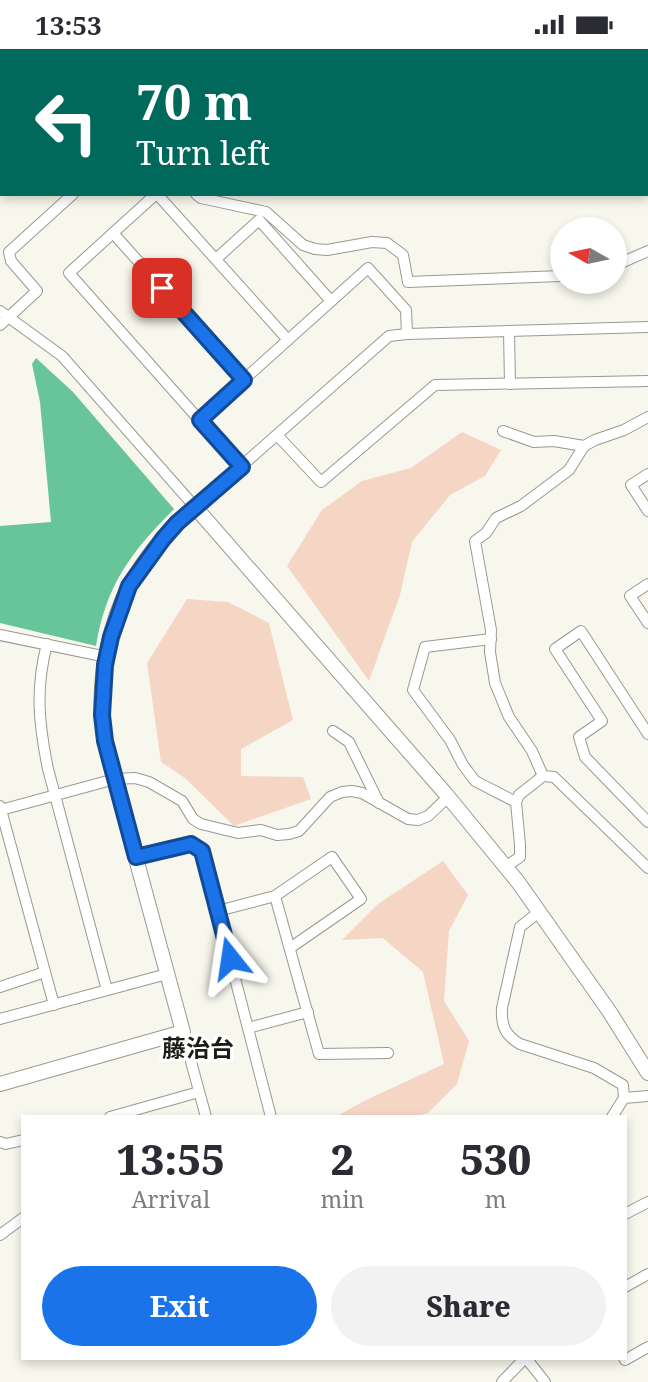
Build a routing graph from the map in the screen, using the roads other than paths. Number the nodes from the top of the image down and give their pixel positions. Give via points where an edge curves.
1 (71, 196) edge
2 (155, 196) edge
3 (159, 196) edge
4 (198, 196) edge
5 (113, 233) junction
6 (648, 251) edge
7 (216, 259) junction
8 (627, 260) edge
9 (550, 276) edge
10 (331, 301) junction
11 (3, 318) edge
12 (648, 327) edge
13 (509, 331) junction
14 (407, 334) junction
15 (288, 340) junction
16 (244, 380) junction
17 (648, 381) edge
18 (510, 384) junction
19 (648, 417) edge
20 (200, 420) junction
21 (503, 431) dead end
22 (277, 435) junction
23 (584, 446) junction
24 (242, 467) junction
25 (648, 474) edge
26 (195, 507) junction
27 (648, 511) edge
28 (648, 584) edge
29 (648, 623) edge
30 (0, 635) edge
31 (491, 639) junction
32 (47, 644) junction
33 (107, 657) junction
34 (333, 731) dead end
35 (648, 734) edge
36 (543, 776) junction
37 (115, 779) junction
38 (55, 796) junction
39 (449, 797) junction
40 (516, 802) junction
41 (379, 803) junction
42 (1, 808) edge
43 (648, 822) edge
44 (3, 827) edge
45 (13, 854) junction
46 (136, 857) junction
47 (0, 858) edge
48 (505, 867) junction
49 (648, 868) edge
50 (275, 896) junction
51 (218, 911) junction
52 (539, 912) junction
53 (290, 948) junction
54 (45, 972) junction
55 (167, 974) junction
56 (0, 987) edge
57 (107, 990) junction
58 (54, 1005) junction
59 (308, 1012) junction
60 (0, 1020) edge
61 (248, 1028) junction
62 (183, 1033) junction
63 (388, 1053) dead end
64 (648, 1073) edge
65 (0, 1084) edge
66 (199, 1093) junction
67 (648, 1095) edge
68 (624, 1098) junction
69 (147, 1112) edge
70 (125, 1115) edge
71 (205, 1115) edge
72 (270, 1115) edge
73 (613, 1115) edge
74 (21, 1140) edge
75 (0, 1142) edge
76 (647, 1205) edge
77 (627, 1213) edge
78 (21, 1219) edge
79 (0, 1235) edge
80 (648, 1274) edge
81 (627, 1286) edge
82 (648, 1347) edge
83 (627, 1359) edge
84 (524, 1360) edge
85 (528, 1360) edge
86 (502, 1382) edge
87 (545, 1382) edge

1 - 11 street via 9,252 10,261 37,291
2 - 5 street
3 - 7 street
4 - 9 street via 266,212 303,246 315,249 387,243 403,255 408,282
5 - 16 street
5 - 20 street via 68,273
6 - 8 street
7 - 10 street via 259,220
7 - 15 street
10 - 14 street via 368,268 405,310
10 - 15 street
11 - 26 street via 62,356
12 - 13 street
13 - 14 street
13 - 18 street
14 - 22 street via 389,337
15 - 16 street
16 - 20 street
17 - 18 street
18 - 22 street via 435,385 321,482
19 - 23 street
20 - 24 street
21 - 23 street via 534,442
22 - 24 street
23 - 31 street via 569,470 521,506 496,518 475,541
24 - 26 street
25 - 27 street via 631,485
26 - 33 street via 163,539 129,586
26 - 39 street
28 - 29 street via 630,596
30 - 32 street
31 - 36 street via 495,683
31 - 40 street via 425,647 413,690 475,781
32 - 33 street
32 - 38 street via 38,710
33 - 37 street via 102,715
34 - 41 street via 349,742
35 - 43 street via 581,631 555,649 602,722 579,737 585,757
36 - 40 street
36 - 49 street via 554,777
37 - 38 street
37 - 41 street via 149,782 182,801 201,824 238,833 299,831 330,797 342,792 362,793
37 - 46 street
38 - 42 street
38 - 57 street
39 - 41 street via 418,820
39 - 48 street
40 - 48 street via 520,857
42 - 44 street
44 - 45 street
45 - 47 street
45 - 54 street
46 - 51 street via 191,844 202,851
46 - 55 street
48 - 52 street
50 - 51 street
50 - 53 street
50 - 53 street via 332,857 361,899
51 - 61 street
52 - 64 street
52 - 68 street via 520,927 501,1021 520,1044 594,1068 623,1085
53 - 59 street
54 - 56 street
54 - 58 street
55 - 57 street
55 - 62 street
57 - 58 street
58 - 60 street
59 - 61 street
59 - 63 street via 319,1054
61 - 72 street
62 - 65 street
62 - 66 street
66 - 69 street
66 - 71 street
67 - 68 street
68 - 73 street
69 - 70 street
74 - 75 street
76 - 77 street
78 - 79 street
80 - 81 street
82 - 83 street
84 - 86 street
85 - 87 street

